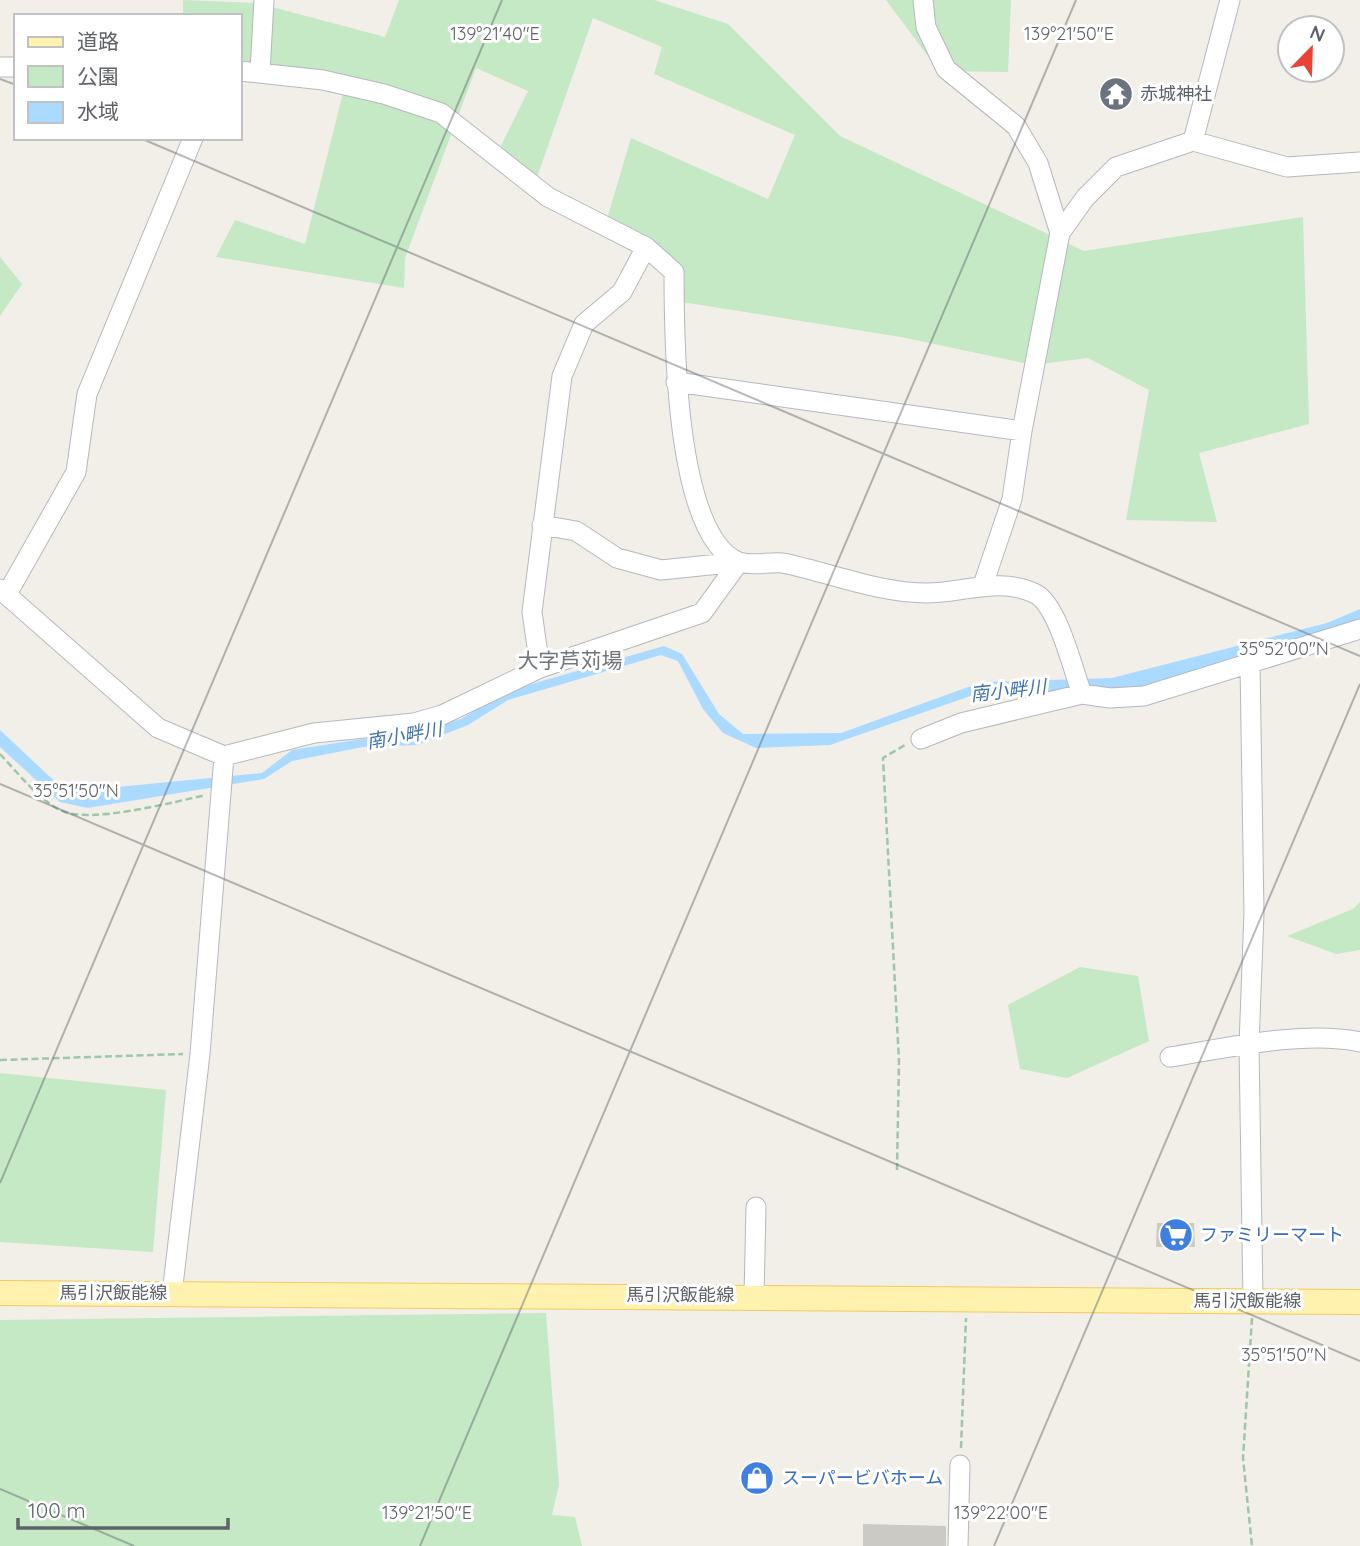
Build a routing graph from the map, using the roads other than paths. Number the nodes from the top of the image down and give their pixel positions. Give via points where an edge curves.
1 (264, 0) edge
2 (923, 0) edge
3 (1230, 0) edge
4 (242, 71) edge
5 (260, 72) junction
6 (192, 140) edge
7 (1192, 141) junction
8 (1360, 162) edge
9 (1060, 233) junction
10 (646, 247) junction
11 (676, 382) junction
12 (1022, 430) junction
13 (542, 524) junction
14 (739, 562) junction
15 (983, 585) junction
16 (3, 592) edge
17 (1360, 629) edge
18 (1250, 664) junction
19 (540, 668) junction
20 (1082, 694) junction
21 (921, 739) road end
22 (223, 762) junction
23 (1360, 1042) edge
24 (1249, 1045) junction
25 (1170, 1058) dead end
26 (756, 1207) dead end
27 (0, 1293) edge
28 (172, 1293) junction
29 (754, 1296) junction
30 (1253, 1301) junction
31 (1360, 1302) edge
32 (960, 1465) road end
33 (958, 1546) edge

1 - 5 street
2 - 9 street via 926,27 946,69 1016,126 1032,153
3 - 7 street
4 - 5 street
5 - 10 street via 360,89 441,113 548,197
6 - 16 street via 87,394 76,472
7 - 8 street via 1287,167
7 - 9 street via 1116,167 1085,198
9 - 12 street
10 - 11 street via 674,272
10 - 13 street via 622,292 584,324 562,376
11 - 12 street
11 - 14 street via 693,488 705,525
12 - 15 street via 1012,499
13 - 14 street via 576,531 617,558 661,570
13 - 19 street via 532,612
14 - 15 street via 784,563 867,585 927,593
14 - 19 street via 702,613
15 - 20 street via 1037,595 1045,603 1053,612
16 - 22 street via 158,727
17 - 18 street
18 - 20 street via 1144,696
18 - 24 street via 1254,913
19 - 22 street via 428,720 314,733
20 - 21 street via 961,723
22 - 28 street via 200,1054
23 - 24 street via 1337,1037
24 - 25 street
24 - 30 street
26 - 29 street
27 - 28 main road, 馬引沢飯能線
28 - 29 main road, 馬引沢飯能線
29 - 30 main road, 馬引沢飯能線
30 - 31 main road, 馬引沢飯能線
32 - 33 street

